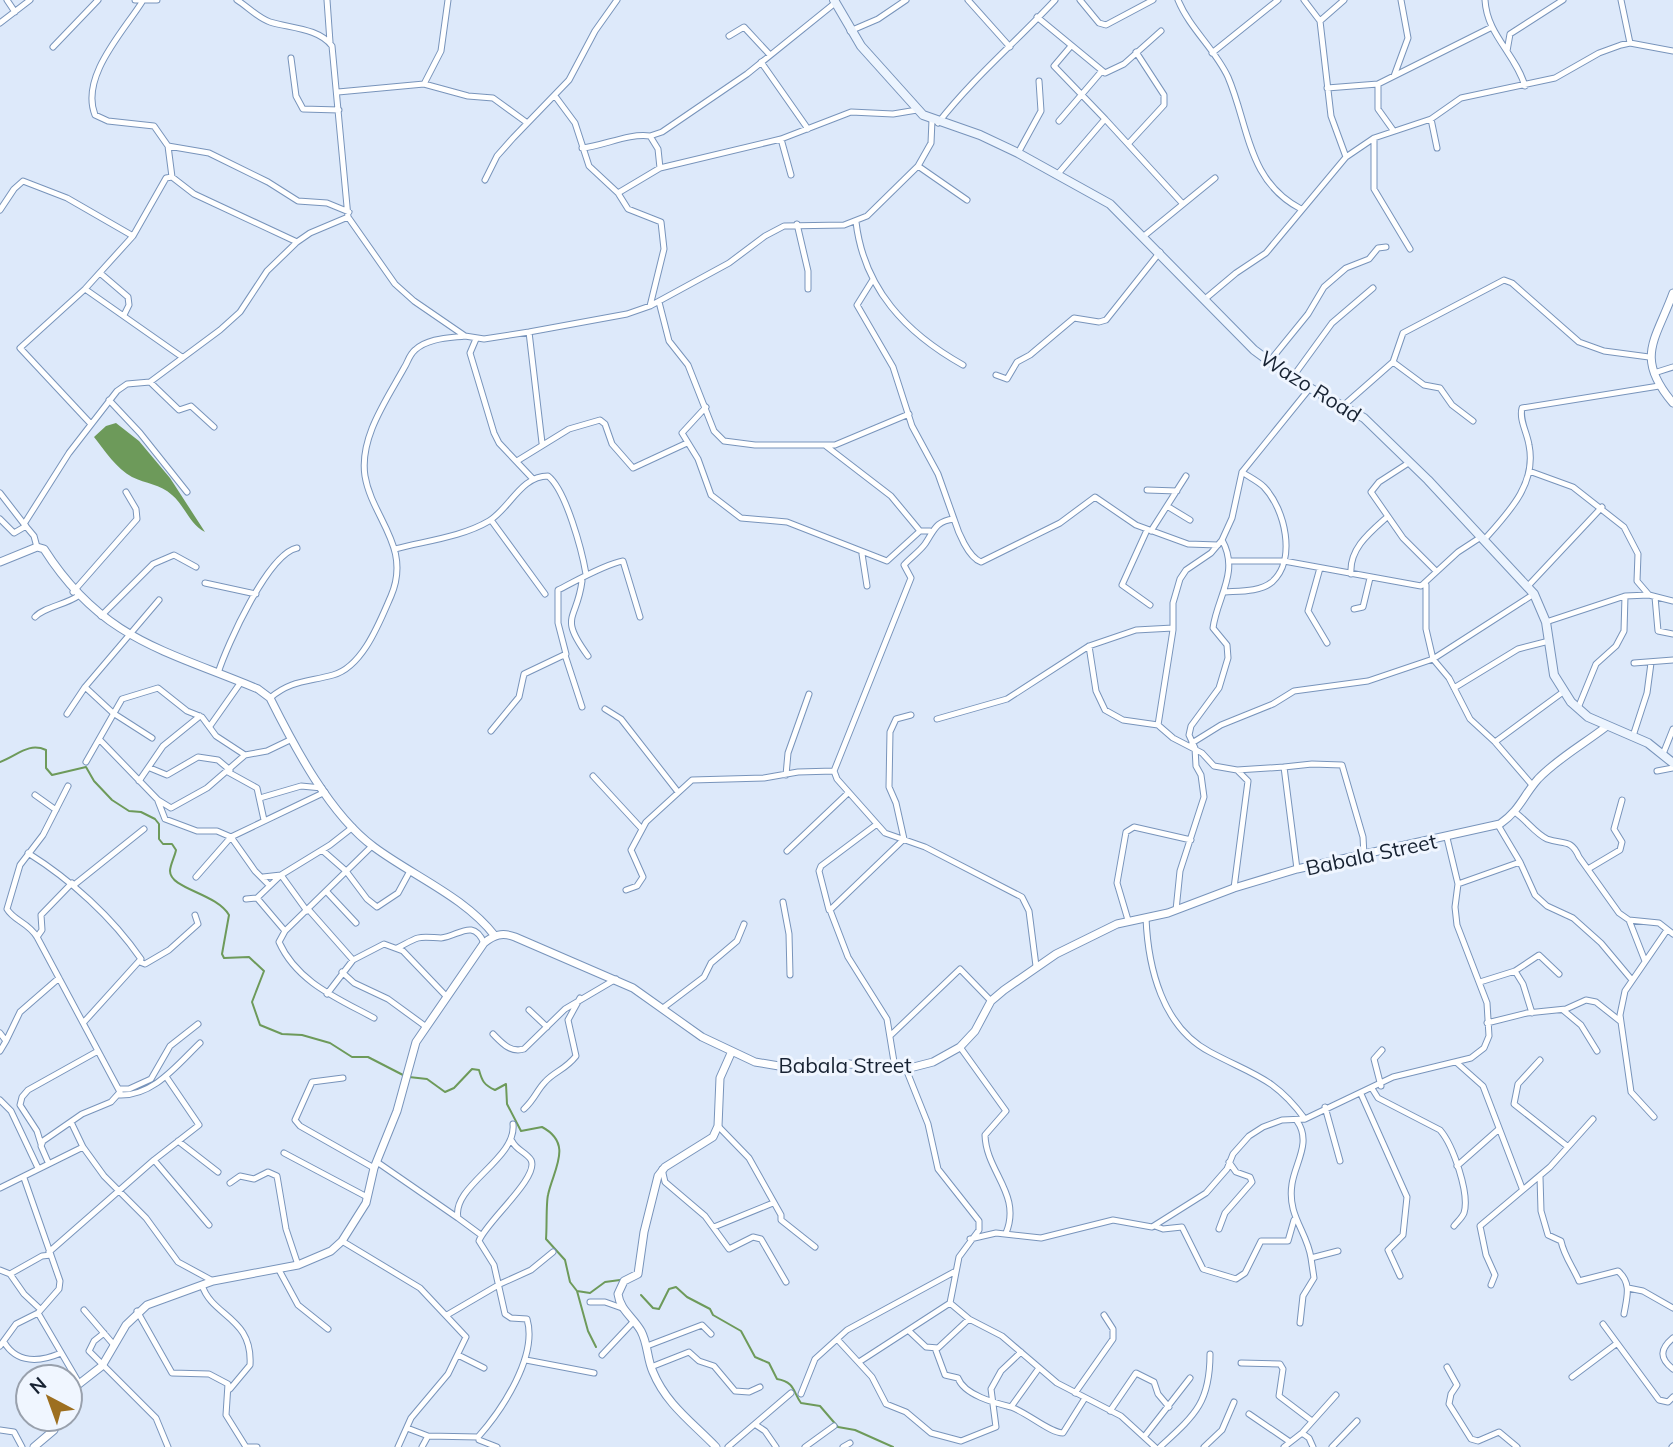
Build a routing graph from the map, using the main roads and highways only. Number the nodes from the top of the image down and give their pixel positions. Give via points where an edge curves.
1 (835, 1) edge
2 (1673, 765) edge

1 - 2 main road, Wazo Road via 850,31 917,110 935,122 980,135 1018,153 1110,204 1269,362 1364,418 1534,594 1546,622 1554,675 1563,692 1578,708 1633,736

